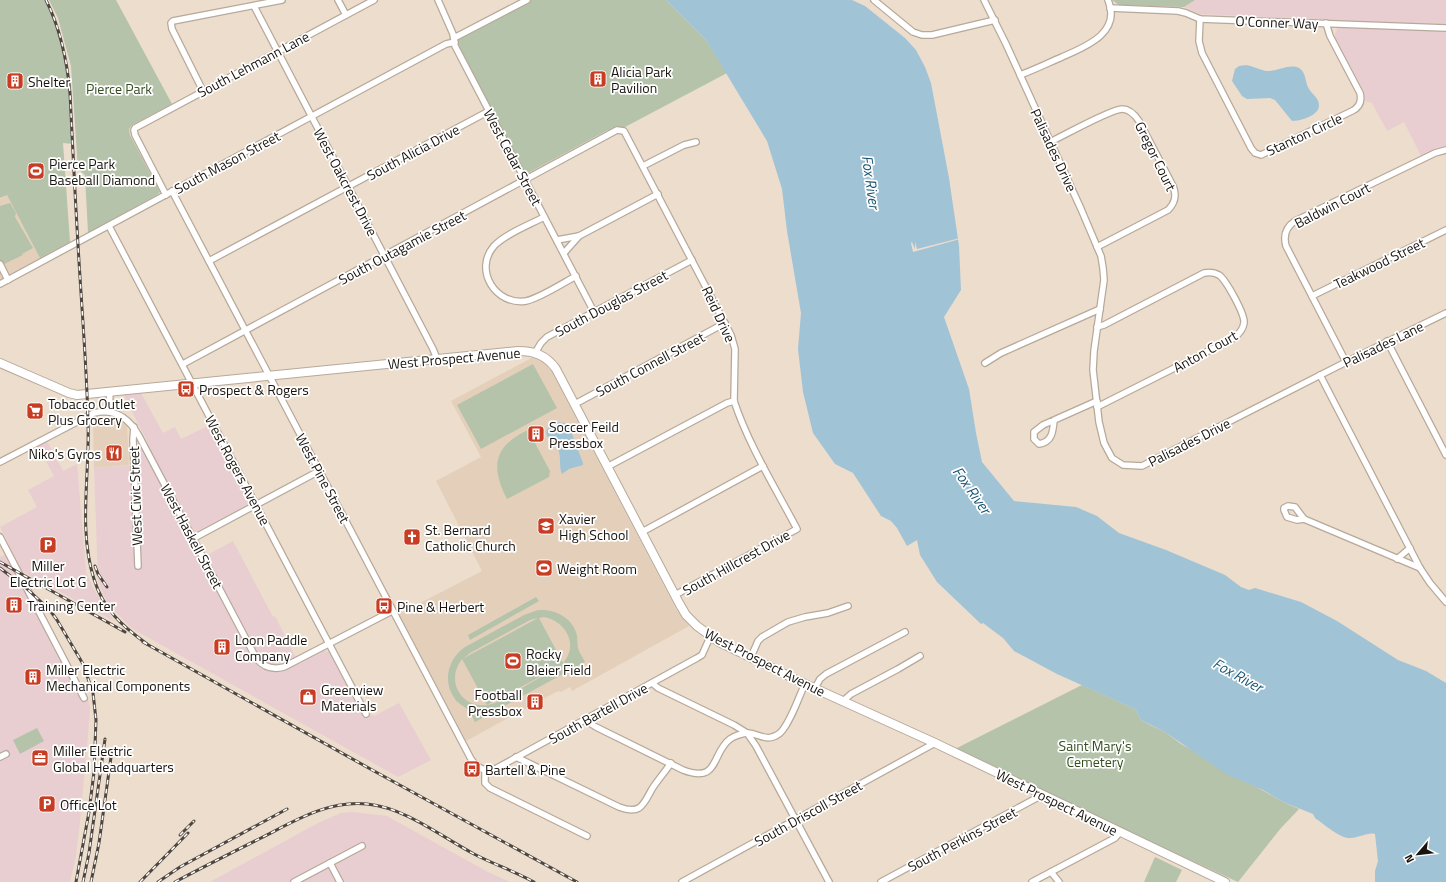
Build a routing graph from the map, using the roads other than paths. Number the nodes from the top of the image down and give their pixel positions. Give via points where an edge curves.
1 (282, 0) edge
2 (338, 0) edge
3 (374, 0) edge
4 (438, 0) edge
5 (527, 0) edge
6 (874, 0) edge
7 (984, 0) edge
8 (1108, 0) edge
9 (254, 6) junction
10 (1110, 8) junction
11 (346, 15) junction
12 (1200, 19) junction
13 (995, 20) junction
14 (1326, 23) junction
15 (1446, 28) edge
16 (454, 40) junction
17 (277, 52) junction
18 (1020, 76) junction
19 (203, 91) junction
20 (489, 111) junction
21 (312, 117) junction
22 (620, 130) joint
23 (696, 142) dead end
24 (1050, 142) junction
25 (1446, 150) edge
26 (643, 166) junction
27 (525, 181) junction
28 (348, 186) junction
29 (172, 191) junction
30 (658, 194) junction
31 (166, 195) junction
32 (544, 217) junction
33 (109, 226) junction
34 (1446, 230) edge
35 (579, 236) junction
36 (556, 240) junction
37 (1097, 247) junction
38 (564, 253) junction
39 (385, 256) junction
40 (692, 260) junction
41 (209, 261) junction
42 (0, 264) edge
43 (576, 276) junction
44 (8, 280) junction
45 (0, 284) edge
46 (1312, 296) junction
47 (1100, 309) junction
48 (594, 312) junction
49 (1446, 313) edge
50 (725, 323) junction
51 (1097, 327) junction
52 (246, 330) junction
53 (1387, 341) junction
54 (536, 353) junction
55 (437, 359) junction
56 (1346, 362) junction
57 (0, 363) edge
58 (985, 363) dead end
59 (183, 364) junction
60 (1320, 375) junction
61 (270, 376) junction
62 (192, 383) junction
63 (110, 391) junction
64 (734, 401) junction
65 (1097, 401) junction
66 (575, 404) junction
67 (1097, 407) junction
68 (110, 411) junction
69 (1054, 420) junction
70 (134, 426) junction
71 (1446, 455) edge
72 (0, 462) edge
73 (763, 466) junction
74 (608, 467) junction
75 (320, 471) junction
76 (256, 504) junction
77 (1304, 519) dead end
78 (797, 529) joint
79 (642, 532) junction
80 (0, 537) edge
81 (194, 538) junction
82 (1410, 548) junction
83 (1397, 559) junction
84 (138, 566) dead end
85 (1420, 568) junction
86 (675, 595) junction
87 (1446, 602) edge
88 (848, 606) dead end
89 (392, 611) junction
90 (905, 632) dead end
91 (710, 637) junction
92 (330, 644) junction
93 (920, 656) dead end
94 (750, 657) junction
95 (652, 683) junction
96 (805, 684) junction
97 (815, 688) junction
98 (84, 698) dead end
99 (843, 701) junction
100 (366, 714) dead end
101 (585, 720) junction
102 (747, 733) junction
103 (935, 743) junction
104 (516, 757) junction
105 (671, 764) junction
106 (485, 770) junction
107 (1042, 795) junction
108 (796, 820) junction
109 (1120, 832) junction
110 (587, 836) dead end
111 (362, 846) dead end
112 (330, 863) junction
113 (1051, 872) junction
114 (294, 882) edge
115 (340, 882) edge
116 (682, 882) edge
117 (829, 882) edge
118 (881, 882) edge
119 (1032, 882) edge
120 (1059, 882) edge
121 (1225, 882) edge

1 - 9 street
2 - 11 street
3 - 11 street, South Lehmann Lane
4 - 16 street, West Cedar Street
5 - 16 street, South Mason Street
6 - 13 street via 913,32 922,35 932,35
7 - 13 street, Palisades Drive
8 - 10 street
9 - 17 street, West Oakcrest Drive
9 - 19 street via 171,23
10 - 12 street, O'Conner Way via 1178,11
10 - 18 street via 1108,27 1090,45
11 - 17 street, South Lehmann Lane
12 - 14 street, O'Conner Way
12 - 14 street, Stanton Circle via 1199,41 1202,53 1251,148 1261,155 1360,105 1360,93 1330,36
13 - 18 street, Palisades Drive
14 - 15 street, O'Conner Way
16 - 20 street, West Cedar Street
16 - 21 street, South Mason Street
17 - 19 street, South Lehmann Lane
17 - 21 street, West Oakcrest Drive
18 - 24 street, Palisades Drive
19 - 31 street, South Lehmann Lane via 134,130
20 - 27 street, West Cedar Street
20 - 28 street, South Alicia Drive
21 - 28 street, West Oakcrest Drive
21 - 29 street, South Mason Street
22 - 26 street, Reid Drive via 627,135
22 - 27 street, South Outagamie Street
23 - 26 street via 684,145
24 - 37 street, Palisades Drive
24 - 37 street, Gregor Court via 1113,111 1126,110 1140,121 1174,186 1176,195 1168,210
25 - 46 street, Baldwin Court via 1435,153 1289,226 1284,236 1286,246
26 - 30 street, Reid Drive
27 - 32 street, West Cedar Street
27 - 39 street, South Outagamie Street
28 - 39 street, West Oakcrest Drive
28 - 41 street, South Alicia Drive
29 - 31 street, South Mason Street
29 - 41 street, West Pine Street
30 - 35 street
30 - 40 street, Reid Drive
31 - 33 street, South Mason Street
32 - 36 street, West Cedar Street
32 - 43 street via 502,239 493,248 486,266 491,286 503,297 523,301 532,299
33 - 44 street, South Mason Street
33 - 59 street, West Rogers Avenue
34 - 46 street, Teakwood Street
35 - 36 street
35 - 38 street
36 - 38 street, West Cedar Street
37 - 47 street, Palisades Drive via 1104,274
38 - 43 street, West Cedar Street
39 - 52 street, South Outagamie Street
39 - 55 street, West Oakcrest Drive
40 - 48 street, South Douglas Street
40 - 50 street, Reid Drive
41 - 52 street, West Pine Street
42 - 44 street
43 - 48 street, West Cedar Street
44 - 45 street, South Mason Street
46 - 56 street, Baldwin Court
47 - 51 street, Palisades Drive
47 - 58 street via 1001,353
48 - 54 street, South Douglas Street via 547,337
49 - 53 street, Palisades Lane
50 - 64 street, Reid Drive via 735,349
50 - 66 street, South Connell Street
51 - 65 street, Palisades Drive via 1093,370
51 - 67 street, Anton Court via 1204,273 1211,272 1223,278 1243,314 1244,322 1240,333 1234,338
52 - 59 street, South Outagamie Street
52 - 61 street, West Pine Street
53 - 56 street, Palisades Lane
53 - 71 street
54 - 55 main road, West Prospect Avenue via 530,351
54 - 66 main road, West Prospect Avenue via 554,366
55 - 61 main road, West Prospect Avenue
56 - 60 street, Palisades Lane
57 - 63 main road, West Prospect Avenue via 69,394
59 - 62 street, West Rogers Avenue
60 - 67 street, Palisades Drive via 1142,466 1123,465 1112,458 1104,443
60 - 82 street
61 - 62 main road, West Prospect Avenue
61 - 75 street, West Pine Street
62 - 63 main road, West Prospect Avenue
62 - 76 street, West Rogers Avenue
63 - 68 street
64 - 73 street, Reid Drive via 744,429
64 - 74 street
65 - 67 street, Palisades Drive
65 - 69 street
66 - 74 main road, West Prospect Avenue
68 - 70 street, West Haskell Street via 123,416
68 - 72 street via 88,415
69 - 69 street via 1034,432 1034,439 1039,444 1050,439
70 - 81 street, West Haskell Street
70 - 84 street, West Civic Street
73 - 78 street, Reid Drive
73 - 79 street
74 - 79 main road, West Prospect Avenue
75 - 76 street
75 - 89 street, West Pine Street
76 - 81 street
76 - 92 street, West Rogers Avenue
77 - 83 street
78 - 86 street, South Hillcrest Drive
79 - 86 main road, West Prospect Avenue
80 - 98 street
81 - 92 street, West Haskell Street via 256,658 262,664 278,669
82 - 83 street
82 - 85 street
83 - 85 street
85 - 87 street
86 - 91 main road, West Prospect Avenue via 691,621
88 - 94 street via 788,622 762,637
89 - 92 street
89 - 106 street, West Pine Street via 475,765
90 - 97 street via 826,674
91 - 94 main road, West Prospect Avenue
91 - 95 street, South Bartell Drive via 700,657
92 - 100 street, West Rogers Avenue
93 - 99 street via 851,694
94 - 96 main road, West Prospect Avenue
95 - 101 street, South Bartell Drive
95 - 102 street
96 - 97 main road, West Prospect Avenue
96 - 102 street via 787,724 778,734 771,738 762,738
97 - 99 main road, West Prospect Avenue
99 - 103 main road, West Prospect Avenue
101 - 104 street, South Bartell Drive
101 - 105 street
102 - 105 street via 732,737 728,741 710,770 696,773
102 - 108 street
103 - 107 main road, West Prospect Avenue
103 - 108 street, South Driscoll Street
104 - 105 street via 619,807 632,810 645,803
104 - 106 street, South Bartell Drive via 497,768
106 - 110 street via 485,783 490,788
107 - 109 main road, West Prospect Avenue
107 - 118 street, South Perkins Street
108 - 116 street, South Driscoll Street
108 - 117 street
109 - 113 street via 1115,838
109 - 121 main road, West Prospect Avenue
111 - 112 street
112 - 114 street
112 - 115 street
113 - 119 street
113 - 120 street

